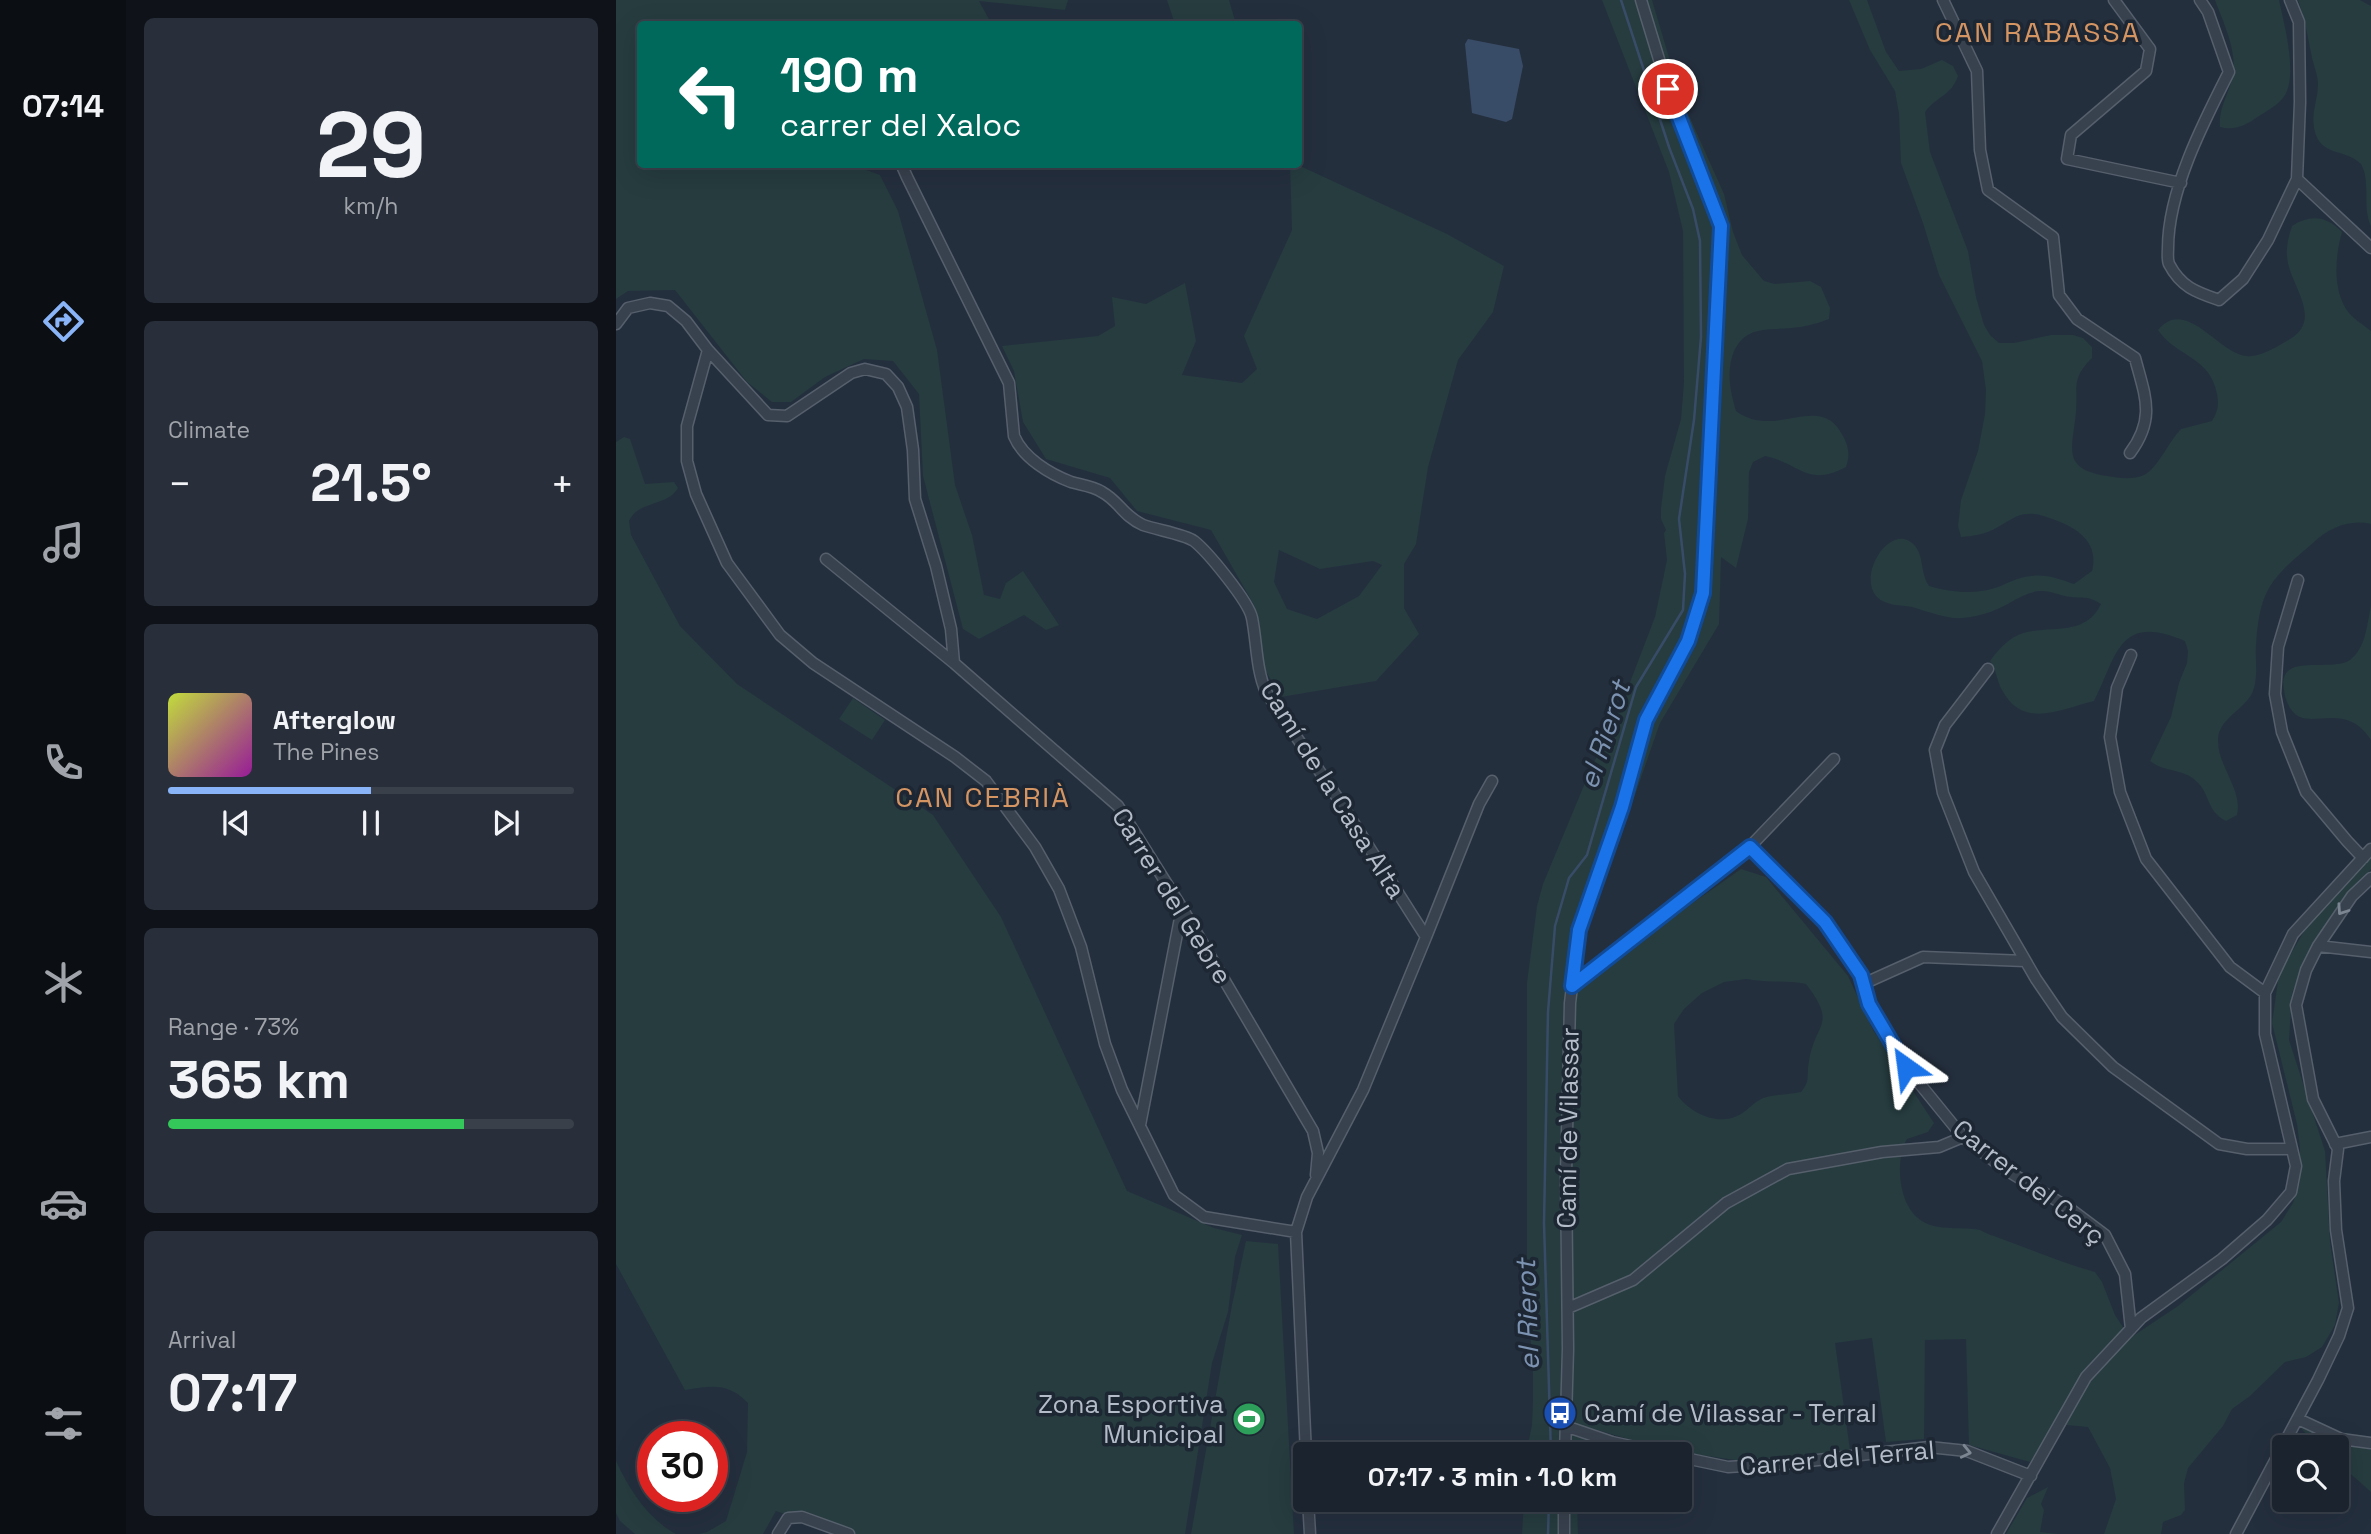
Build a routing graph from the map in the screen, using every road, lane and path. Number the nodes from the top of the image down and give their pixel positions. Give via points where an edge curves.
1 (1641, 0) edge
2 (1943, 0) edge
3 (2114, 0) edge
4 (2200, 0) edge
5 (2290, 0) edge
6 (903, 168) edge
7 (2297, 179) junction
8 (2181, 183) junction
9 (2371, 248) edge
10 (616, 324) edge
11 (708, 350) junction
12 (2130, 453) dead end
13 (826, 559) dead end
14 (2298, 580) dead end
15 (2131, 655) dead end
16 (954, 663) junction
17 (1988, 669) dead end
18 (1834, 759) dead end
19 (1492, 781) dead end
20 (1750, 847) junction
21 (2371, 849) edge
22 (2363, 858) junction
23 (2371, 878) edge
24 (1182, 908) junction
25 (1426, 937) junction
26 (2318, 946) junction
27 (2371, 952) edge
28 (2025, 961) junction
29 (1863, 984) junction
30 (1572, 986) junction
31 (2265, 993) junction
32 (1139, 1125) junction
33 (1963, 1137) junction
34 (2371, 1138) edge
35 (2335, 1144) junction
36 (2291, 1149) junction
37 (1316, 1179) junction
38 (1296, 1232) junction
39 (1568, 1308) junction
40 (2131, 1329) junction
41 (2298, 1419) junction
42 (1566, 1426) junction
43 (1305, 1442) edge
44 (1565, 1442) edge
45 (1612, 1442) edge
46 (2371, 1443) edge
47 (1692, 1460) edge
48 (2031, 1476) junction
49 (1309, 1512) edge
50 (1564, 1512) edge
51 (778, 1534) edge
52 (849, 1534) edge
53 (1310, 1534) edge
54 (1564, 1534) edge
55 (1997, 1534) edge
56 (2236, 1534) edge

1 - 30 street, Camí de Vilassar via 1668,89 1721,226 1703,593 1688,641 1646,720 1622,807 1579,930
2 - 12 street via 1977,71 1980,150 1988,190 2053,237 2059,295 2077,319 2135,358 2147,404 2143,436
3 - 8 street via 2150,49 2146,71 2071,135 2067,159
4 - 8 street via 2229,72
5 - 7 street via 2299,22
6 - 25 street, Camí de la Casa Alta via 1009,383 1018,444 1044,468 1111,498 1129,519 1193,540 1216,565 1252,615 1266,692
7 - 8 street via 2262,250 2243,279 2219,300 2187,288 2168,262 2168,223
7 - 9 street
10 - 11 street via 628,308 650,303 668,306
11 - 16 street via 768,415 787,416 851,373 865,369 886,374 898,387 907,407 915,499 942,591
11 - 32 street via 687,426 687,461 696,494 727,563 780,635 813,663 986,781 1059,889 1082,947 1105,1044
13 - 16 street, Carrer del Gebre
14 - 22 street via 2278,647 2275,694 2282,732 2306,792
15 - 31 street via 2117,688 2110,737 2120,792 2146,859 2230,967
16 - 24 street, Carrer del Gebre via 1118,806
17 - 28 street via 1945,725 1935,750 1943,793 1975,872
18 - 20 street
19 - 25 street
20 - 29 street, Carrer del Cerç via 1825,922
20 - 30 street
21 - 22 street
22 - 31 street via 2293,934
23 -> 26 street via 2352,896
24 - 32 street
24 - 37 street, Carrer del Gebre via 1312,1130 1318,1153
25 - 37 street via 1363,1090
26 - 27 street
26 - 35 street via 2296,1005 2313,1099
28 - 29 street via 1923,957
28 - 36 street via 2062,1017 2113,1067 2219,1144
29 - 33 street, Carrer del Cerç via 1869,1004 1906,1067
30 - 39 street, Camí de Vilassar via 1566,1175
31 - 36 street via 2265,1034
32 - 38 street via 1174,1195 1185,1205 1204,1216
33 - 39 street via 1938,1147 1788,1169 1726,1203 1633,1280
33 - 40 street, Carrer del Cerç via 2105,1235 2125,1274
34 - 35 street
35 - 41 street via 2336,1230 2348,1308
36 - 40 street via 2296,1166 2291,1192 2267,1220
37 - 38 street
38 - 43 street
39 - 42 street, Camí de Vilassar
40 - 48 street via 2087,1377
41 - 46 street via 2341,1439
41 - 56 street
42 - 44 street, Camí de Vilassar
42 - 45 street
47 -> 48 street, Carrer del Terral via 1728,1467 1929,1447 1967,1451
48 - 55 street
49 - 53 street
50 - 54 street
51 - 52 street via 788,1518 802,1517

